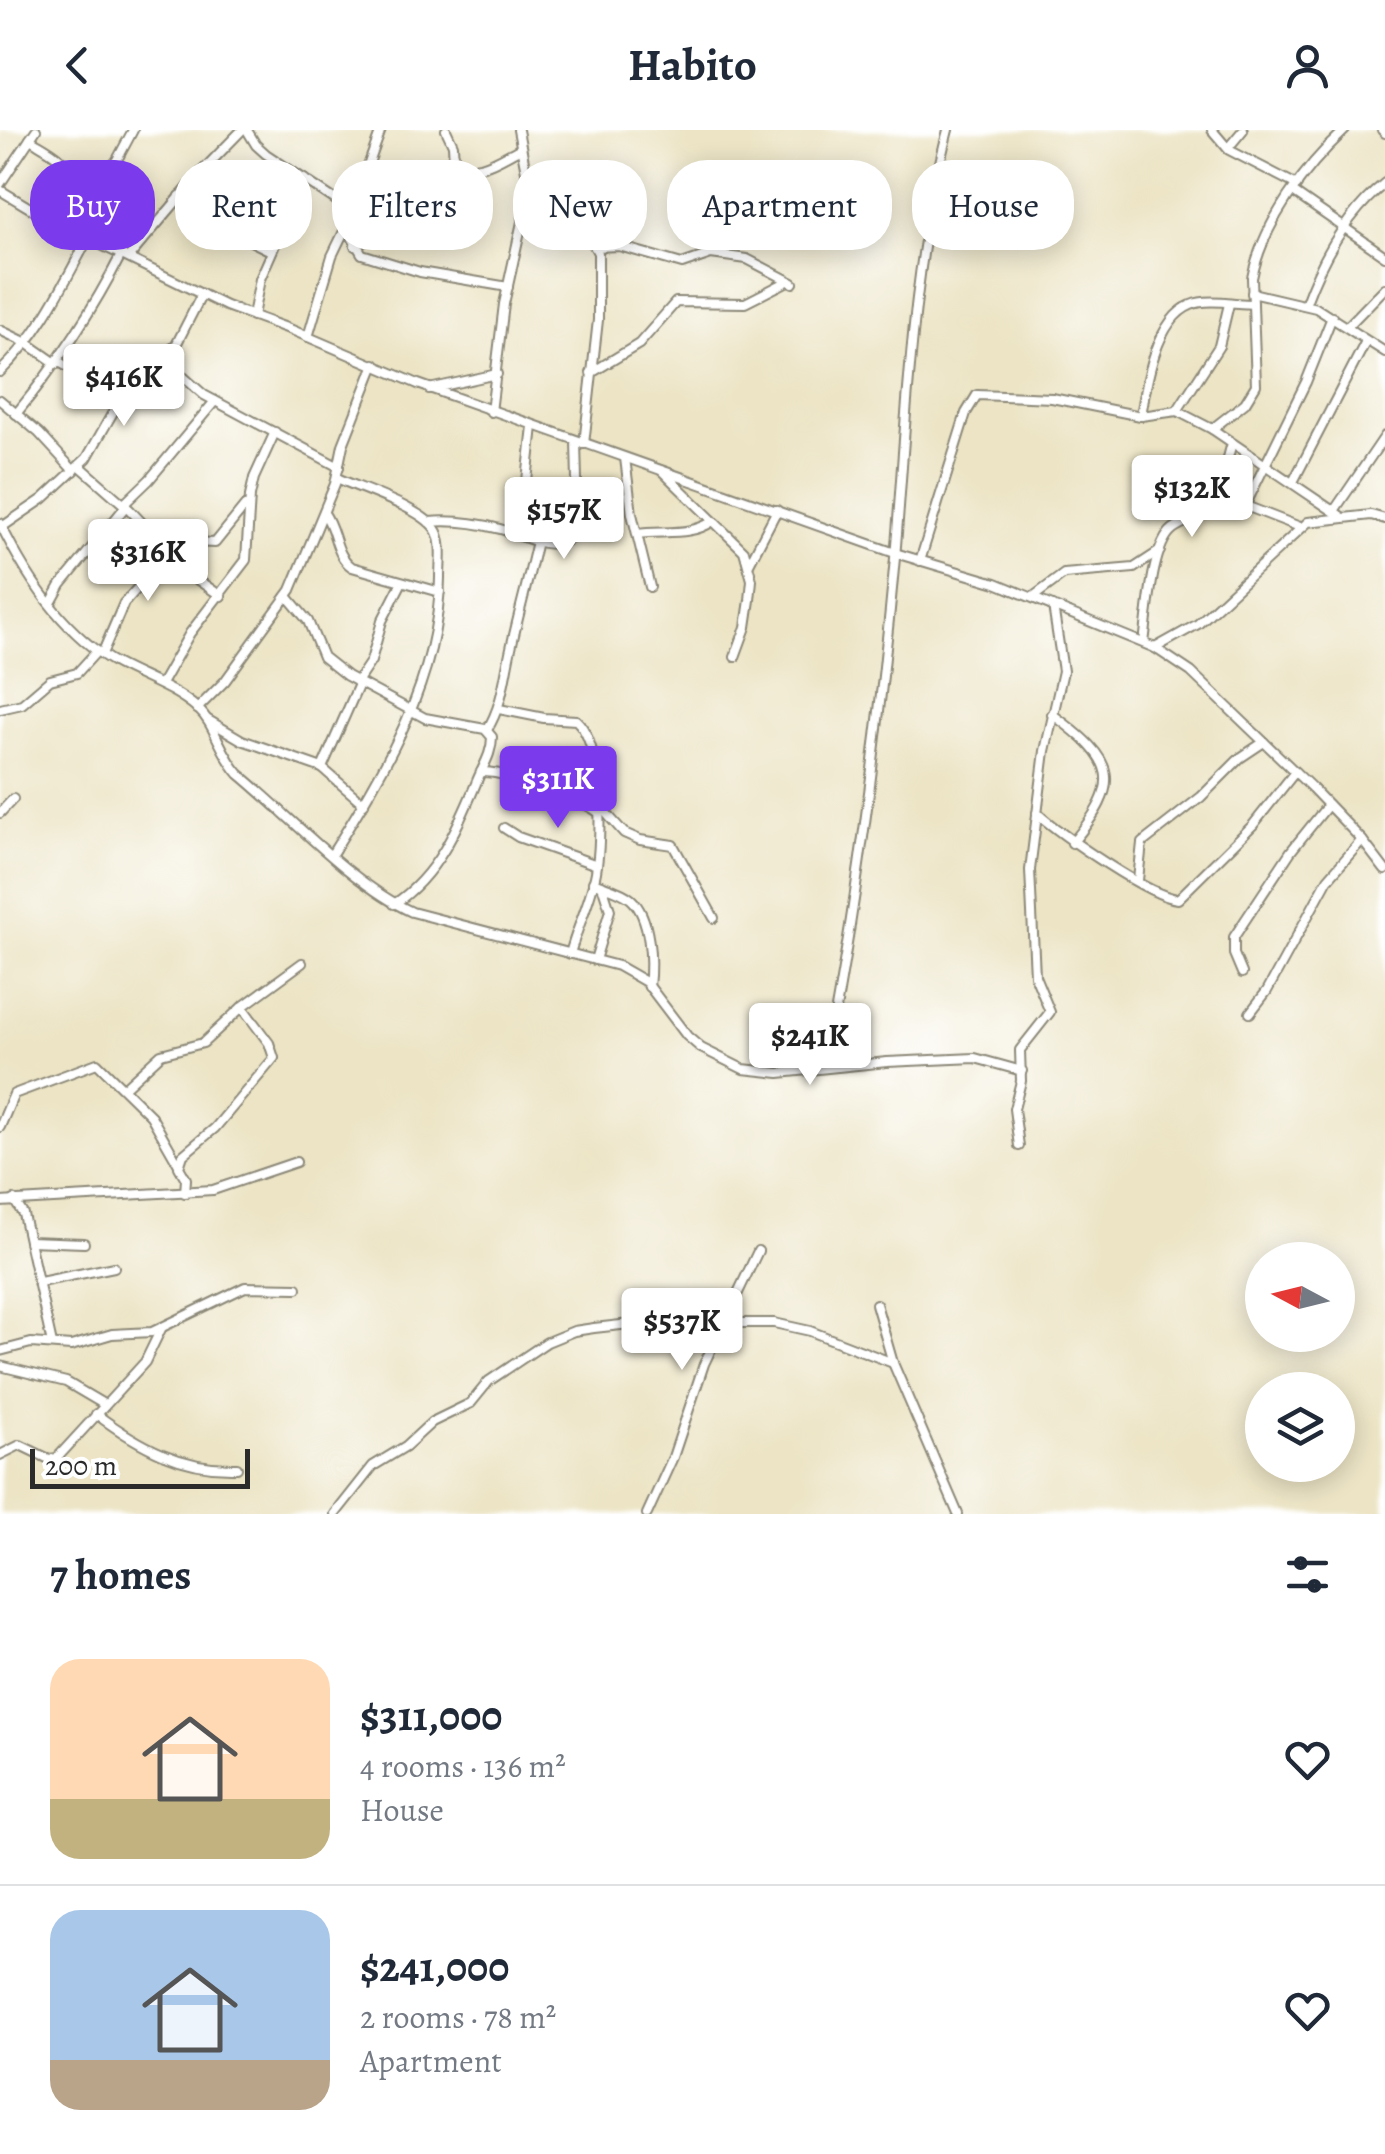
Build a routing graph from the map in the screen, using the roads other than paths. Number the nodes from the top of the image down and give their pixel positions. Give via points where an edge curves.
1 (133, 130) edge
2 (244, 130) edge
3 (381, 130) edge
4 (446, 130) edge
5 (518, 130) edge
6 (948, 130) edge
7 (1212, 130) edge
8 (1244, 130) edge
9 (1345, 130) edge
10 (33, 134) edge
11 (521, 148) junction
12 (1228, 148) junction
13 (454, 155) junction
14 (61, 160) edge
15 (118, 160) edge
16 (215, 160) edge
17 (276, 160) edge
18 (370, 160) edge
19 (452, 160) edge
20 (524, 160) edge
21 (1385, 183) edge
22 (0, 187) edge
23 (1295, 189) junction
24 (175, 201) edge
25 (30, 206) edge
26 (1342, 229) junction
27 (83, 250) edge
28 (114, 250) edge
29 (335, 250) edge
30 (358, 250) edge
31 (516, 250) edge
32 (596, 250) edge
33 (636, 250) edge
34 (271, 251) edge
35 (125, 255) junction
36 (1385, 256) edge
37 (508, 286) junction
38 (1385, 288) edge
39 (1252, 293) junction
40 (202, 294) junction
41 (1230, 304) junction
42 (1253, 304) junction
43 (1305, 305) junction
44 (253, 316) junction
45 (1332, 317) junction
46 (1347, 327) junction
47 (0, 330) edge
48 (308, 336) junction
49 (1366, 341) junction
50 (26, 343) junction
51 (1385, 352) edge
52 (162, 358) junction
53 (58, 363) junction
54 (375, 364) junction
55 (0, 372) edge
56 (591, 373) junction
57 (497, 374) junction
58 (429, 389) junction
59 (120, 396) junction
60 (0, 400) edge
61 (215, 401) junction
62 (1177, 411) junction
63 (491, 412) junction
64 (16, 414) junction
65 (1141, 416) junction
66 (533, 426) junction
67 (1212, 429) junction
68 (275, 432) junction
69 (1385, 436) edge
70 (580, 443) junction
71 (1232, 444) junction
72 (625, 458) junction
73 (1265, 463) junction
74 (339, 467) junction
75 (77, 468) junction
76 (660, 470) junction
77 (336, 478) junction
78 (1293, 482) junction
79 (1220, 496) junction
80 (248, 502) junction
81 (1246, 504) junction
82 (125, 505) junction
83 (776, 510) junction
84 (1334, 511) junction
85 (324, 512) junction
86 (1383, 516) edge
87 (1342, 517) junction
88 (713, 521) junction
89 (429, 522) junction
90 (1, 525) edge
91 (1300, 527) junction
92 (637, 534) junction
93 (521, 536) junction
94 (156, 538) junction
95 (538, 542) junction
96 (1160, 551) junction
97 (895, 553) junction
98 (174, 559) junction
99 (920, 561) junction
100 (749, 564) junction
101 (402, 582) junction
102 (650, 587) dead end
103 (440, 592) junction
104 (221, 596) junction
105 (287, 596) junction
106 (1033, 597) junction
107 (51, 604) junction
108 (1053, 606) junction
109 (1144, 643) junction
110 (1155, 648) junction
111 (100, 652) junction
112 (734, 658) dead end
113 (358, 683) junction
114 (161, 684) junction
115 (197, 708) junction
116 (0, 709) edge
117 (498, 709) junction
118 (410, 712) junction
119 (1052, 714) junction
120 (207, 720) junction
121 (488, 730) junction
122 (1264, 742) junction
123 (322, 768) junction
124 (481, 772) junction
125 (1295, 772) junction
126 (13, 799) dead end
127 (364, 804) junction
128 (1328, 804) junction
129 (598, 808) junction
130 (0, 813) edge
131 (1037, 813) junction
132 (504, 828) dead end
133 (1362, 840) junction
134 (1072, 843) junction
135 (332, 854) junction
136 (596, 865) junction
137 (1385, 870) edge
138 (1138, 880) junction
139 (598, 884) junction
140 (394, 904) junction
141 (714, 918) dead end
142 (570, 954) junction
143 (595, 960) junction
144 (302, 963) dead end
145 (1242, 972) dead end
146 (649, 986) junction
147 (242, 1007) junction
148 (1250, 1013) dead end
149 (825, 1068) junction
150 (1022, 1070) junction
151 (124, 1087) junction
152 (3, 1112) edge
153 (0, 1127) edge
154 (1019, 1146) dead end
155 (296, 1162) dead end
156 (179, 1165) junction
157 (185, 1192) junction
158 (14, 1199) junction
159 (0, 1202) edge
160 (30, 1241) junction
161 (84, 1242) dead end
162 (758, 1251) dead end
163 (114, 1267) dead end
164 (40, 1282) junction
165 (297, 1288) dead end
166 (876, 1304) dead end
167 (728, 1324) junction
168 (162, 1329) junction
169 (52, 1344) junction
170 (0, 1350) edge
171 (894, 1363) junction
172 (0, 1366) edge
173 (105, 1405) junction
174 (96, 1414) junction
175 (0, 1455) edge
176 (237, 1468) dead end
177 (335, 1514) edge
178 (647, 1514) edge
179 (958, 1514) edge

1 - 15 street
2 - 16 street
2 - 17 street
3 - 18 street
4 - 13 street
5 - 11 street
6 - 97 street via 922,248
7 - 12 street
8 - 12 street
9 - 23 street
10 - 14 street
10 - 22 street
11 - 13 street via 476,169 459,166
11 - 20 street
12 - 23 street
13 - 19 street
21 - 26 street
22 - 25 street
23 - 26 street
23 - 39 street via 1255,262
24 - 35 street
26 - 36 street
26 - 43 street
27 - 50 street
28 - 35 street
29 - 48 street
30 - 37 street via 406,268
31 - 37 street
32 - 56 street
33 - 56 street via 682,264 712,254 747,259 790,282 745,303 676,302 639,344
34 - 44 street
35 - 40 street
35 - 53 street
37 - 57 street
38 - 46 street
39 - 42 street
39 - 43 street
40 - 44 street
40 - 52 street
41 - 42 street
41 - 62 street via 1219,346
41 - 65 street via 1199,303 1179,312 1150,365
42 - 67 street via 1256,386
43 - 45 street
44 - 48 street
45 - 46 street
45 - 73 street
46 - 49 street
47 - 50 street
48 - 54 street
49 - 51 street
49 - 78 street
50 - 53 street
50 - 55 street
52 - 59 street
52 - 61 street
53 - 59 street
53 - 64 street
54 - 58 street
54 - 74 street
56 - 70 street
57 - 58 street
57 - 63 street
58 - 63 street
59 - 75 street
60 - 64 street
61 - 68 street
61 - 82 street
62 - 65 street
62 - 67 street
63 - 66 street
64 - 75 street
65 - 99 street via 1052,398 977,395
66 - 70 street
66 - 93 street
67 - 71 street
68 - 74 street
68 - 80 street
69 - 84 street
70 - 72 street
70 - 95 street via 576,532 556,544
71 - 73 street
71 - 79 street
72 - 76 street
72 - 92 street
73 - 78 street
73 - 81 street
74 - 77 street
75 - 82 street
75 - 90 street
76 - 83 street
76 - 88 street
77 - 85 street
77 - 89 street
78 - 84 street
79 - 81 street
79 - 96 street via 1174,528
80 - 98 street via 221,539 194,542
80 - 104 street via 246,560
81 - 91 street
82 - 94 street
82 - 107 street
83 - 97 street
83 - 100 street
84 - 87 street
85 - 101 street via 340,558
85 - 105 street
86 - 87 street
87 - 91 street
88 - 92 street via 694,532
88 - 100 street
89 - 93 street
89 - 103 street via 438,533
90 - 107 street
91 - 110 street via 1198,624
92 - 102 street
93 - 95 street
94 - 98 street
94 - 111 street via 153,571 124,603
95 - 117 street
96 - 106 street via 1134,568 1064,574
96 - 109 street
97 - 99 street
97 - 149 street via 872,776
98 - 104 street
99 - 106 street
100 - 112 street via 746,627
101 - 103 street
101 - 113 street
103 - 118 street via 433,645
104 - 114 street
105 - 113 street via 308,621 323,657
105 - 115 street via 226,681
106 - 108 street
107 - 111 street
108 - 109 street
108 - 119 street via 1063,671
109 - 110 street
110 - 122 street via 1191,672
111 - 114 street
111 - 116 street via 77,673 50,680 22,704
113 - 118 street
113 - 123 street
114 - 115 street
115 - 120 street
117 - 121 street
117 - 129 street via 576,720 597,779
118 - 121 street
118 - 127 street
119 - 131 street
119 - 134 street via 1090,748 1107,776 1100,807
120 - 123 street
120 - 135 street via 238,774
121 - 124 street via 492,744
122 - 125 street
122 - 138 street via 1142,843
123 - 127 street
124 - 129 street
124 - 140 street via 430,872
125 - 128 street
125 - 138 street via 1182,896 1170,898
126 - 130 street
127 - 135 street
128 - 133 street
128 - 145 street via 1234,937
129 - 136 street
129 - 141 street via 640,840 673,845
131 - 134 street
131 - 150 street via 1030,870 1035,976 1050,1012 1020,1050
132 - 136 street
133 - 137 street
133 - 148 street via 1328,880
134 - 138 street
135 - 140 street
136 - 139 street
139 - 142 street
139 - 143 street via 610,910
139 - 146 street via 629,897 642,916
140 - 142 street
142 - 143 street
143 - 146 street
144 - 147 street
146 - 149 street via 688,1036 743,1069
147 - 151 street via 203,1044 160,1054
147 - 156 street via 274,1058
149 - 150 street via 976,1058
150 - 154 street via 1014,1109
151 - 152 street via 90,1064 14,1094
151 - 156 street via 151,1116
152 - 153 street
155 - 157 street via 234,1186
156 - 157 street
157 - 158 street
158 - 159 street
158 - 160 street
160 - 161 street
160 - 164 street
162 - 167 street
163 - 164 street
164 - 169 street
165 - 168 street via 245,1287
166 - 171 street
167 - 171 street via 810,1331
167 - 177 street via 594,1328 548,1342 489,1381 471,1403 432,1422 373,1466
167 - 178 street via 704,1364
168 - 169 street
168 - 173 street via 145,1362
169 - 170 street
171 - 179 street
172 - 173 street via 66,1382
173 - 174 street
174 - 175 street via 54,1459 20,1445
174 - 176 street via 156,1452 204,1468

